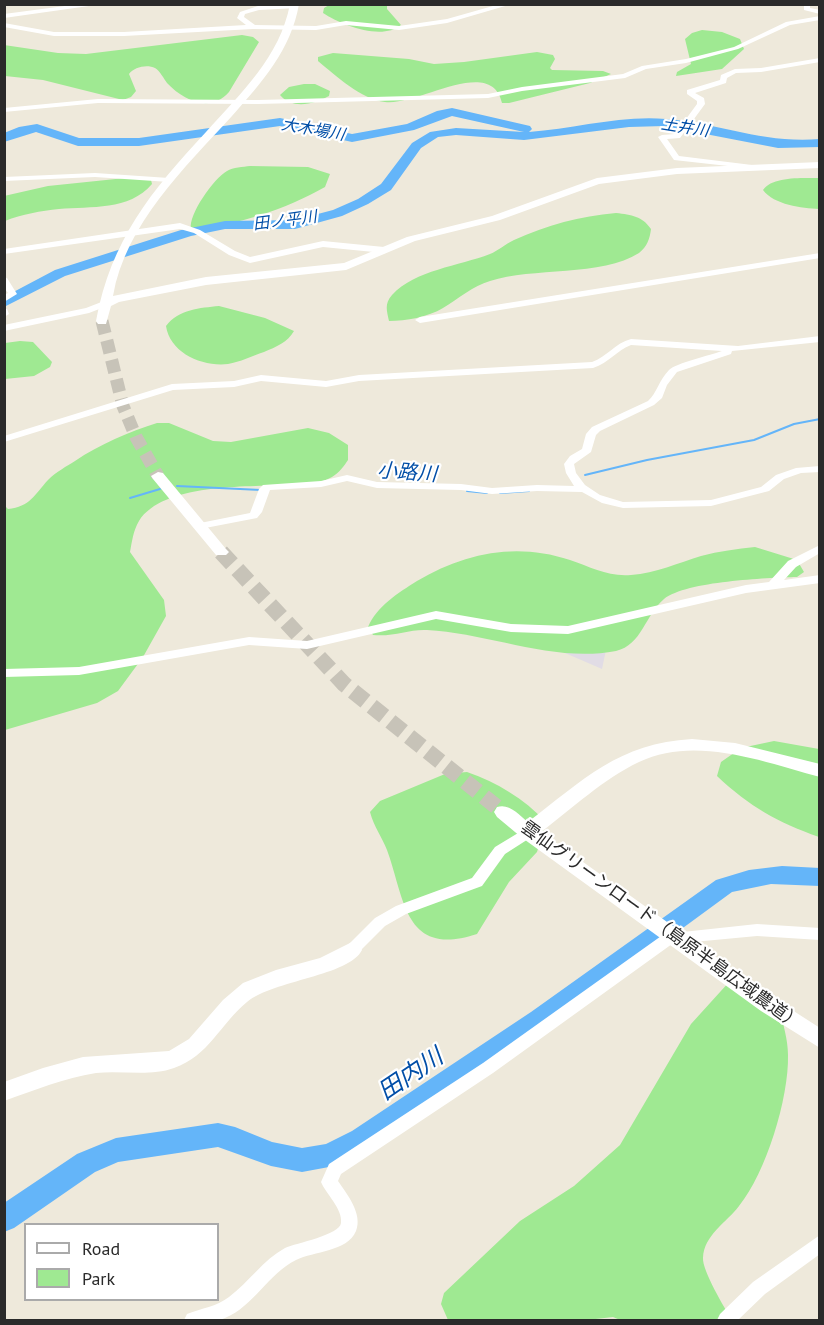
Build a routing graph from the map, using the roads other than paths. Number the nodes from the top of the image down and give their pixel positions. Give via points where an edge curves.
1 (100, 4) edge
2 (509, 4) edge
3 (807, 4) edge
4 (295, 6) edge
5 (819, 12) edge
6 (4, 16) edge
7 (819, 18) edge
8 (4, 25) edge
9 (254, 27) junction
10 (819, 60) edge
11 (4, 110) edge
12 (819, 165) edge
13 (752, 168) junction
14 (172, 176) junction
15 (4, 179) edge
16 (384, 250) junction
17 (4, 252) edge
18 (819, 255) edge
19 (4, 280) edge
20 (4, 299) edge
21 (104, 304) junction
22 (420, 320) dead end
23 (102, 321) tunnel mouth
24 (4, 328) edge
25 (819, 339) edge
26 (738, 349) junction
27 (6, 438) edge
28 (819, 469) edge
29 (158, 476) tunnel mouth
30 (583, 489) junction
31 (200, 526) junction
32 (819, 548) edge
33 (221, 552) tunnel mouth
34 (819, 579) edge
35 (773, 585) junction
36 (4, 673) edge
37 (819, 771) edge
38 (504, 812) tunnel mouth
39 (533, 835) junction
40 (819, 934) edge
41 (352, 950) joint
42 (819, 1039) edge
43 (4, 1092) edge
44 (819, 1244) edge
45 (194, 1320) edge
46 (726, 1320) edge

1 - 6 street
2 - 9 street via 417,27 346,23 307,28
3 - 5 street via 806,9
4 - 9 street via 242,13 240,18
4 - 14 street via 278,50 248,91
7 - 11 street via 788,23 726,51 644,67 625,76 488,96 258,102 98,101
8 - 9 street via 42,33 78,34
10 - 13 street via 730,72 723,81 690,92 702,102 678,136 662,137 677,158
12 - 13 street
13 - 16 street via 677,171 597,181 496,218 411,239
14 - 15 street
14 - 21 street via 119,257
16 - 17 street via 323,244 250,260 180,226
16 - 21 street via 346,266 206,281
18 - 22 street
19 - 20 street via 13,294
21 - 23 street
21 - 24 street
25 - 26 street
26 - 27 street via 631,342 618,346 608,360 593,365 359,378 326,384 261,378 234,384 185,385
26 - 30 street via 674,370 651,403 596,429 587,450 569,464 570,473
28 - 30 street via 807,468 780,477 765,489 701,504 623,505
29 - 31 street
30 - 31 street via 492,491 377,485 347,478 321,484 267,487 253,516
31 - 33 street
32 - 35 street via 792,564
34 - 35 street
35 - 36 street via 568,630 544,631 436,615 307,645 249,640 79,671
37 - 39 street via 701,745 648,751 628,760
38 - 39 street, 雲仙グリーンロード（島原半島広域農道）
39 - 41 street via 504,847 477,882 401,910 380,922
39 - 42 street, 雲仙グリーンロード（島原半島広域農道）
40 - 45 street via 757,930 669,938 488,1068 335,1169 329,1182 349,1216 348,1230 343,1236 287,1256 228,1309 212,1318
41 - 43 street via 318,969 250,989 233,1001 190,1052 172,1060 88,1066
44 - 46 street via 759,1288

